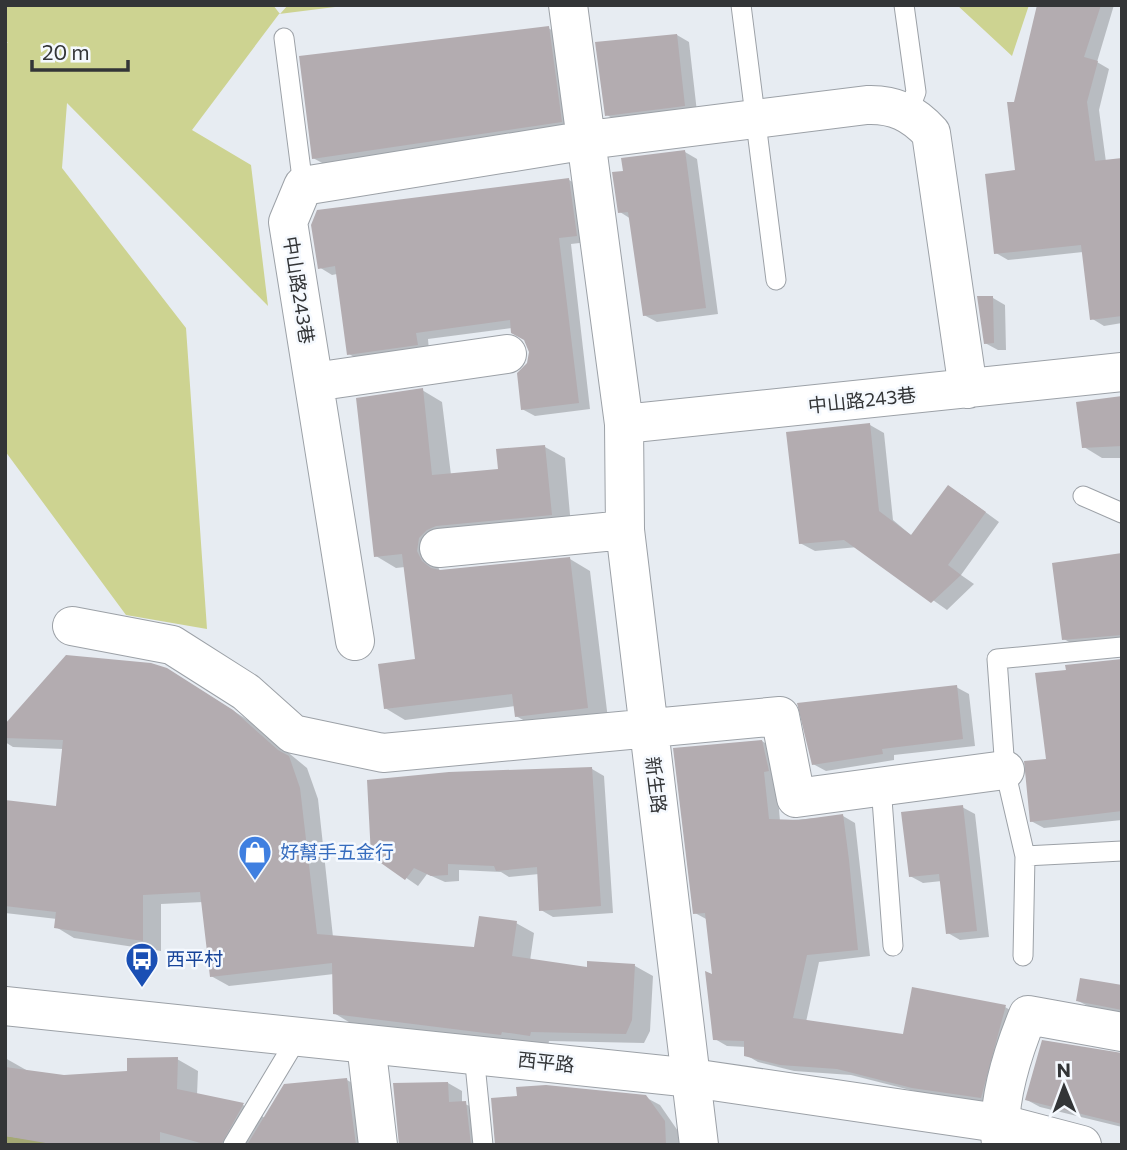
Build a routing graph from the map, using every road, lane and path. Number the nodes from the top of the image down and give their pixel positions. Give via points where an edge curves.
1 (568, 5) edge
2 (741, 5) edge
3 (904, 5) edge
4 (284, 38) dead end
5 (908, 113) junction
6 (756, 120) junction
7 (588, 140) junction
8 (303, 186) junction
9 (775, 279) dead end
10 (507, 354) dead end
11 (1122, 372) edge
12 (314, 382) junction
13 (968, 389) junction
14 (624, 425) junction
15 (1083, 496) dead end
16 (1122, 513) edge
17 (625, 530) junction
18 (439, 548) dead end
19 (72, 626) dead end
20 (355, 641) dead end
21 (1122, 648) edge
22 (649, 727) junction
23 (1005, 770) junction
24 (881, 786) junction
25 (1122, 850) edge
26 (1025, 856) junction
27 (893, 946) dead end
28 (1023, 956) dead end
29 (5, 1006) edge
30 (1122, 1032) edge
31 (299, 1035) junction
32 (366, 1044) junction
33 (474, 1054) junction
34 (692, 1079) junction
35 (1000, 1134) edge
36 (233, 1145) edge
37 (377, 1145) edge
38 (483, 1145) edge
39 (699, 1145) edge
40 (1083, 1145) edge

1 - 7 street
2 - 6 lane
3 - 5 lane via 916,92
4 - 8 lane
5 - 6 street via 881,105
5 - 13 street via 931,133
6 - 7 street
6 - 9 lane
7 - 8 street
7 - 14 street
8 - 12 street, 中山路243巷 via 288,222
10 - 12 street
11 - 13 street, 中山路243巷
12 - 20 street, 中山路243巷
13 - 14 street, 中山路243巷
14 - 17 street, 新生路
15 - 16 lane
17 - 18 street
17 - 22 street, 新生路
19 - 22 street via 172,645 246,692 293,734 383,752
21 - 23 lane via 997,659
22 - 24 street via 780,716 796,798
22 - 34 street, 新生路
23 - 24 street
23 - 26 lane
24 - 27 lane
25 - 26 lane
26 - 28 lane
29 - 31 street, 西平路
30 - 35 street via 1028,1016 1018,1039
31 - 32 street, 西平路
31 - 36 lane
32 - 33 street, 西平路
32 - 37 street
33 - 34 street, 西平路
33 - 38 lane
34 - 35 street, 西平路
34 - 39 street, 新生路
35 - 40 street, 西平路

